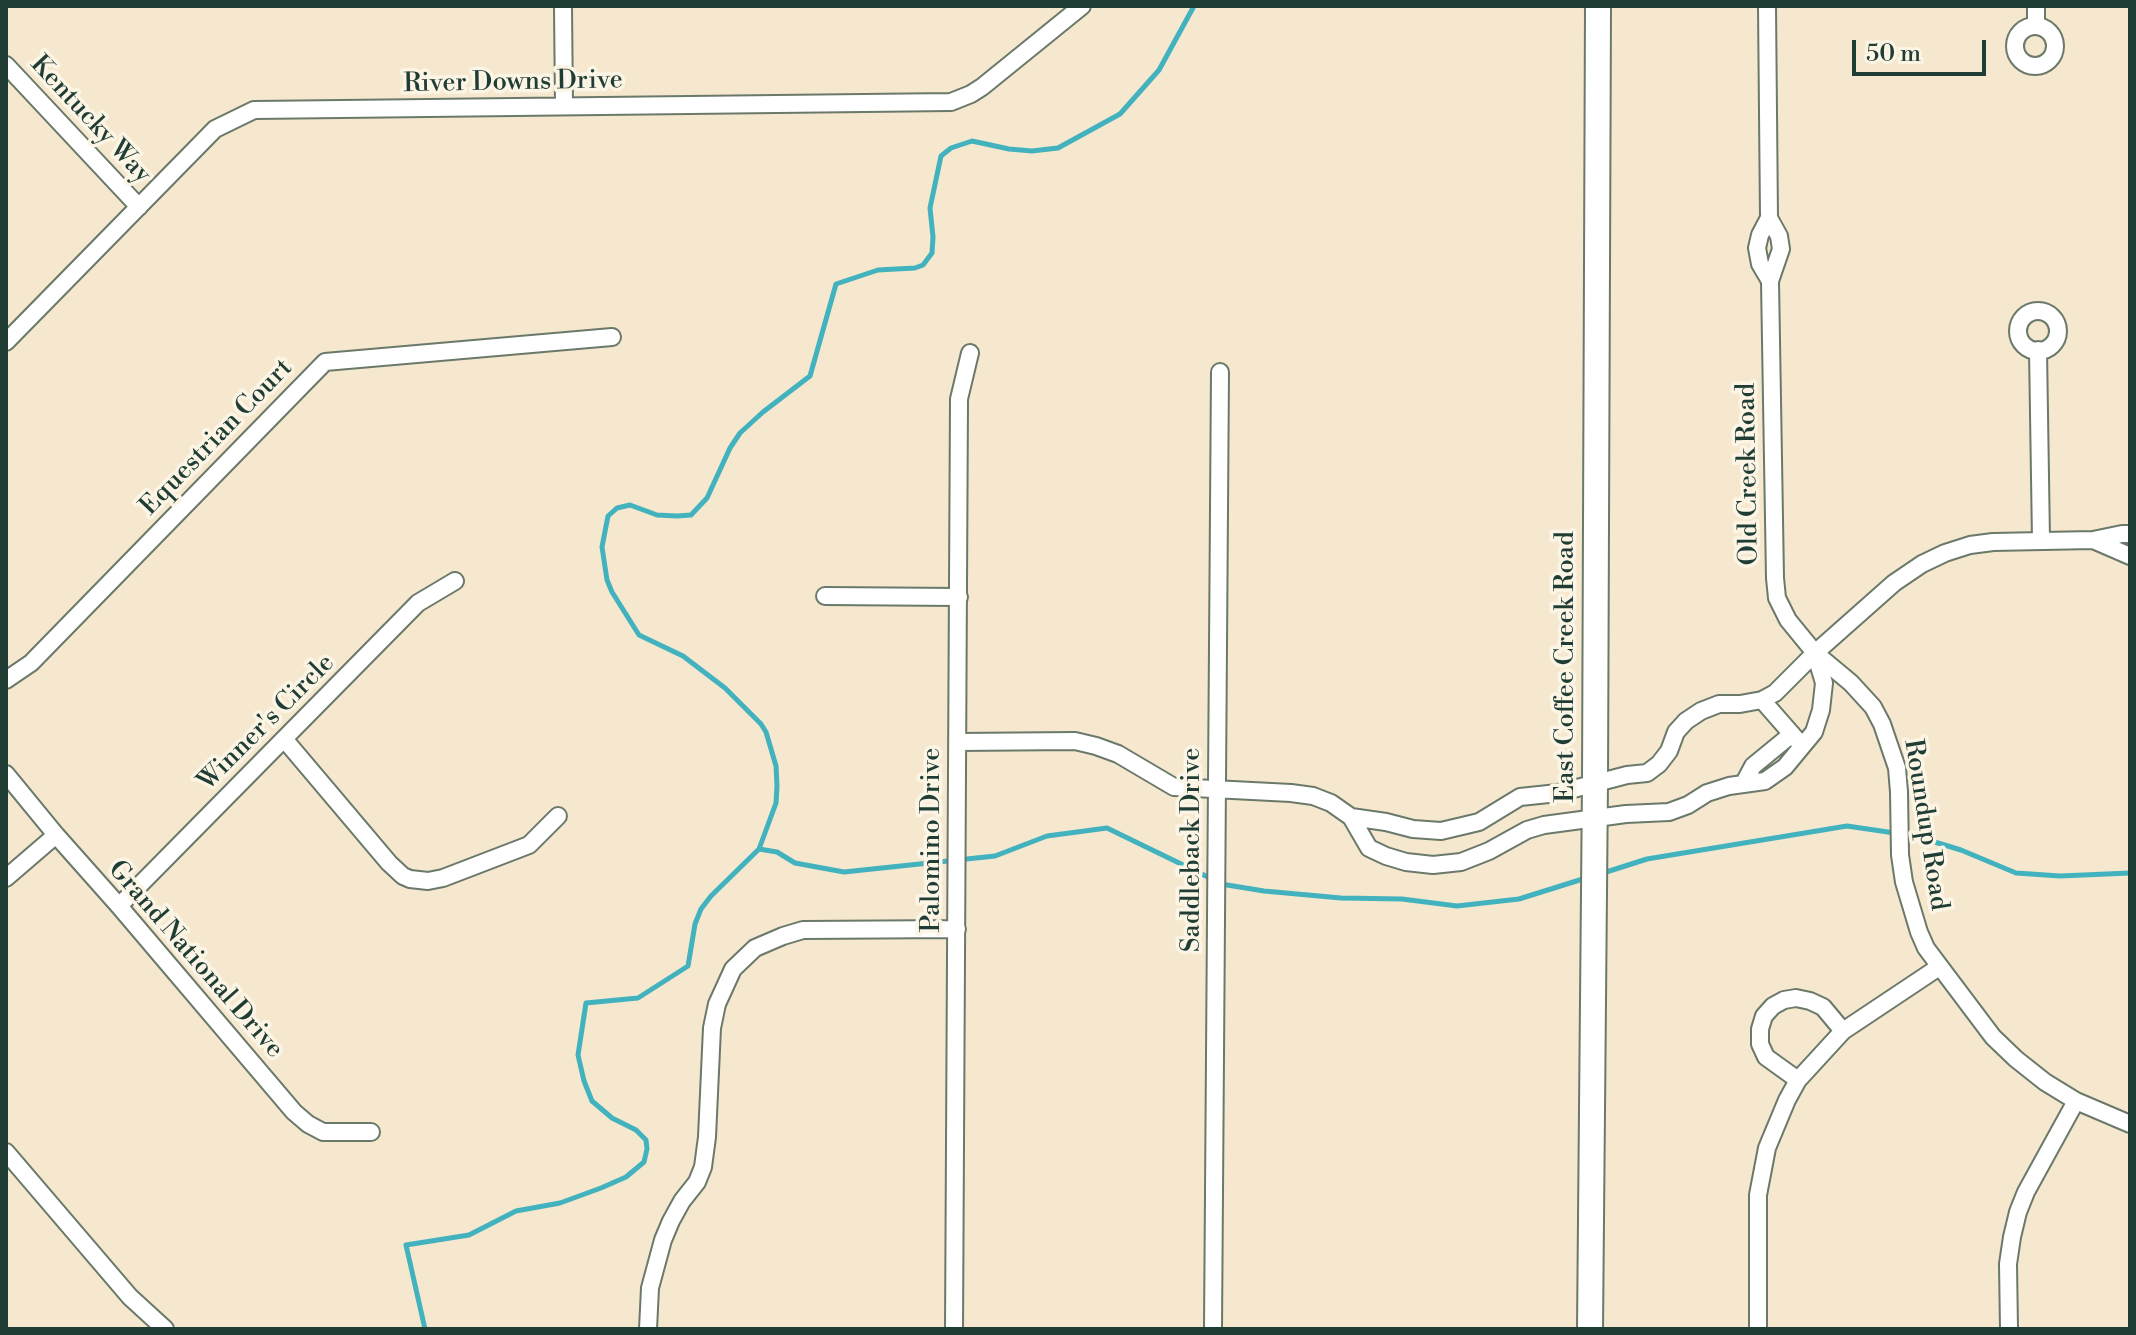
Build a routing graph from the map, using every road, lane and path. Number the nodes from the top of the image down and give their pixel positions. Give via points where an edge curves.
1 (563, 6) edge
2 (1082, 6) edge
3 (1598, 6) edge
4 (1767, 6) edge
5 (2036, 6) edge
6 (2036, 26) dead end
7 (6, 65) edge
8 (564, 106) junction
9 (139, 207) junction
10 (1769, 218) junction
11 (1770, 281) junction
12 (612, 337) dead end
13 (6, 342) edge
14 (2038, 350) dead end
15 (970, 353) dead end
16 (1220, 372) dead end
17 (2130, 534) edge
18 (2041, 540) junction
19 (2093, 540) junction
20 (2130, 556) edge
21 (455, 581) dead end
22 (825, 596) dead end
23 (959, 597) junction
24 (1815, 653) junction
25 (6, 680) edge
26 (1762, 700) junction
27 (285, 740) junction
28 (1797, 740) junction
29 (958, 742) junction
30 (6, 774) edge
31 (1595, 782) junction
32 (1218, 790) junction
33 (558, 816) dead end
34 (1351, 817) junction
35 (1594, 818) junction
36 (56, 835) junction
37 (6, 878) edge
38 (119, 906) junction
39 (957, 929) junction
40 (1939, 967) junction
41 (1843, 1031) junction
42 (1798, 1080) junction
43 (2076, 1101) junction
44 (2130, 1124) edge
45 (371, 1132) dead end
46 (6, 1152) edge
47 (165, 1329) edge
48 (648, 1329) edge
49 (954, 1329) edge
50 (1213, 1329) edge
51 (1590, 1329) edge
52 (1758, 1329) edge
53 (2009, 1329) edge

1 - 8 street
2 - 8 street, River Downs Drive via 982,87 951,102
3 - 31 street, East Coffee Creek Road
4 - 10 street, Old Creek Road
5 - 6 street
7 - 9 street, Kentucky Way
8 - 9 street, River Downs Drive via 254,110 215,129
9 - 13 street, River Downs Drive
10 - 11 street, Old Creek Road via 1781,249
10 - 11 street, Old Creek Road via 1757,248
11 - 24 street, Old Creek Road via 1777,598
12 - 25 street, Equestrian Court via 325,362 31,663
14 - 18 street
15 - 23 street, Palomino Drive via 959,399
16 - 32 street, Saddleback Drive
17 - 19 street
18 - 19 street
18 - 24 street via 1970,545 1922,564
19 - 20 street
21 - 27 street, Winner's Circle via 418,603
22 - 23 street
23 - 29 street, Palomino Drive
24 - 26 street
24 - 28 street via 1824,683 1821,710 1814,732
24 - 40 street, Roundup Road via 1873,707 1890,743 1897,768 1904,882 1919,932
26 - 28 street
26 - 31 street via 1701,711 1676,732 1669,751 1647,773
27 - 33 street via 389,863 410,879 443,878 529,845
27 - 38 street, Winner's Circle
28 - 35 street via 1785,767 1765,781 1707,793 1669,812
29 - 32 street via 1075,741 1118,754 1174,787
29 - 39 street, Palomino Drive
30 - 36 street, Grand National Drive
31 - 34 street via 1520,797 1479,822 1441,831
31 - 35 street, East Coffee Creek Road
32 - 34 street via 1313,796
32 - 50 street, Saddleback Drive
34 - 35 street via 1369,848 1406,862 1433,865 1461,862 1535,827
35 - 51 street, East Coffee Creek Road
36 - 37 street
36 - 38 street, Grand National Drive
38 - 45 street, Grand National Drive via 294,1112 323,1132
39 - 48 street via 803,930 755,948 733,969 712,1028 703,1167 663,1240 650,1288
39 - 49 street, Palomino Drive
40 - 41 street
40 - 43 street, Roundup Road via 1993,1037
41 - 42 street
41 - 42 street via 1823,1007 1810,1001 1796,998 1773,1006 1764,1016 1760,1044 1766,1057
42 - 52 street via 1762,1170
43 - 44 street, Roundup Road
43 - 53 street via 2018,1212 2008,1264
46 - 47 street via 130,1297

